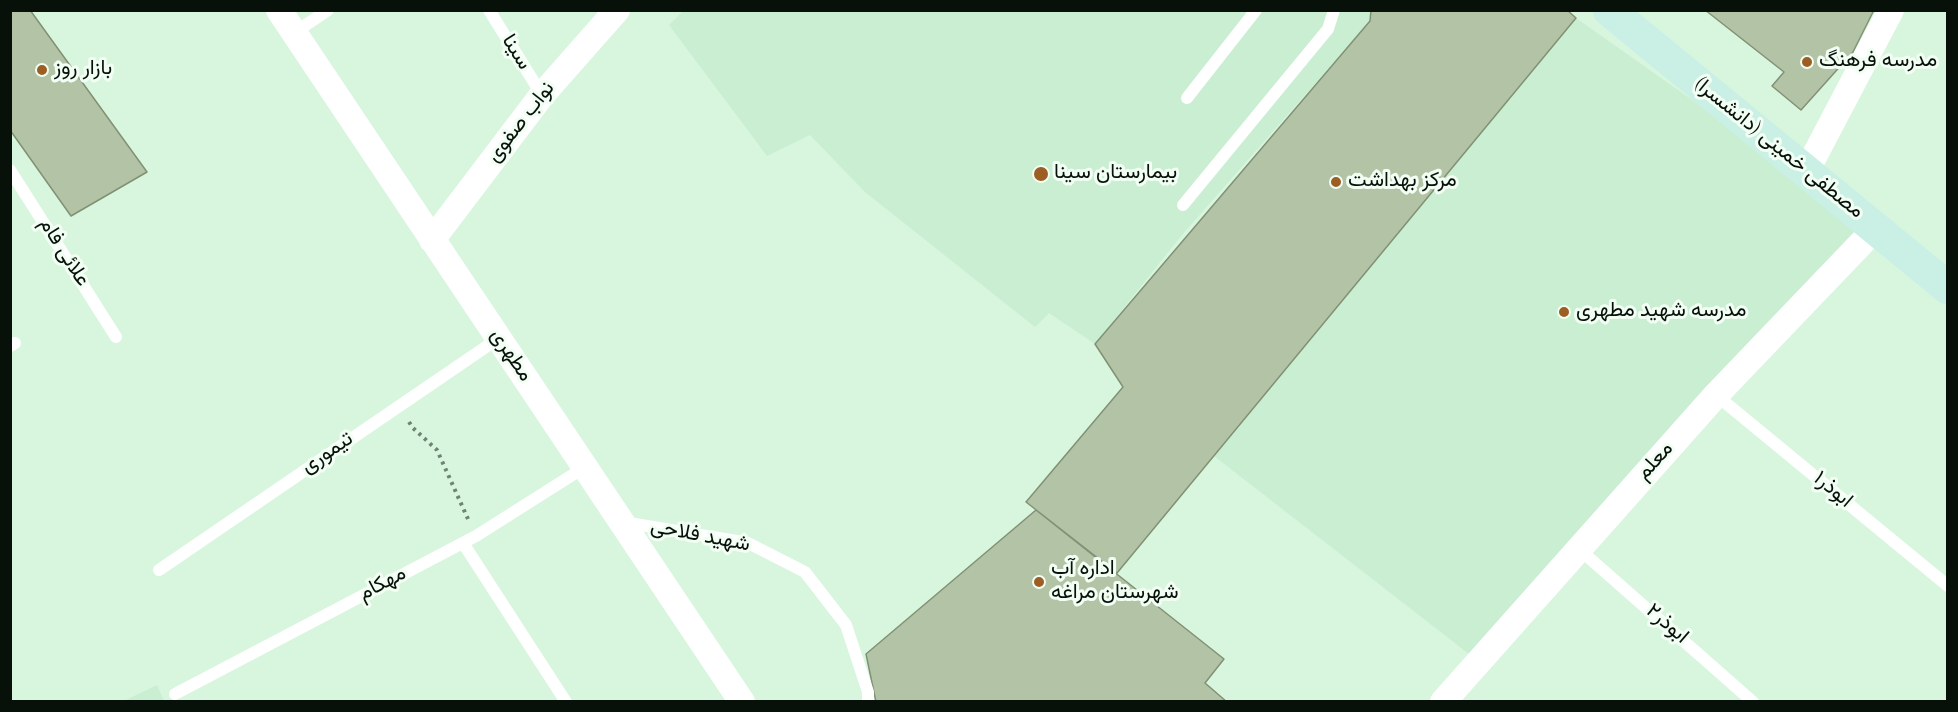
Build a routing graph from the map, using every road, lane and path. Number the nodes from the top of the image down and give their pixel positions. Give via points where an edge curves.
1 (279, 10) edge
2 (328, 10) edge
3 (489, 10) edge
4 (617, 10) edge
5 (1256, 10) edge
6 (1334, 10) edge
7 (1609, 10) edge
8 (1891, 10) edge
9 (294, 33) junction
10 (542, 95) junction
11 (1186, 98) dead end
12 (10, 170) edge
13 (1806, 172) junction
14 (1183, 205) dead end
15 (1875, 229) junction
16 (432, 240) junction
17 (1947, 288) edge
18 (116, 337) dead end
19 (499, 338) junction
20 (1716, 395) junction
21 (399, 405) junction
22 (585, 467) junction
23 (622, 522) junction
24 (476, 536) junction
25 (463, 543) junction
26 (1580, 549) junction
27 (159, 570) dead end
28 (1947, 586) edge
29 (175, 694) dead end
30 (1443, 701) edge
31 (566, 702) edge
32 (742, 702) edge
33 (868, 702) edge
34 (1752, 702) edge

1 - 9 street, مطهری
2 - 9 lane
3 - 10 lane, سینا
4 - 10 street, نواب صفوی
5 - 11 lane
6 - 14 lane via 1328,29
7 - 13 street, مصطفی خمینی (دانشسرا)
8 - 13 street
9 - 16 street, مطهری
10 - 16 street, نواب صفوی
12 - 18 lane, علائی فام
13 - 15 street, مصطفی خمینی (دانشسرا)
15 - 17 street, مصطفی خمینی (دانشسرا)
15 - 20 street, معلم
16 - 19 street, مطهری
19 - 21 lane, تیموری
19 - 22 street, مطهری
20 - 26 street, معلم
20 - 28 lane, ابوذر۱
21 - 24 path via 413,428 437,450
21 - 27 lane, تیموری
22 - 23 street, مطهری
22 - 24 lane, مهکام
23 - 32 street, مطهری
23 - 33 lane, شهید فلاحی via 748,543 805,572 846,625
24 - 25 lane, مهکام
25 - 29 lane, مهکام
25 - 31 lane
26 - 30 street, معلم
26 - 34 lane, ابوذر۲

